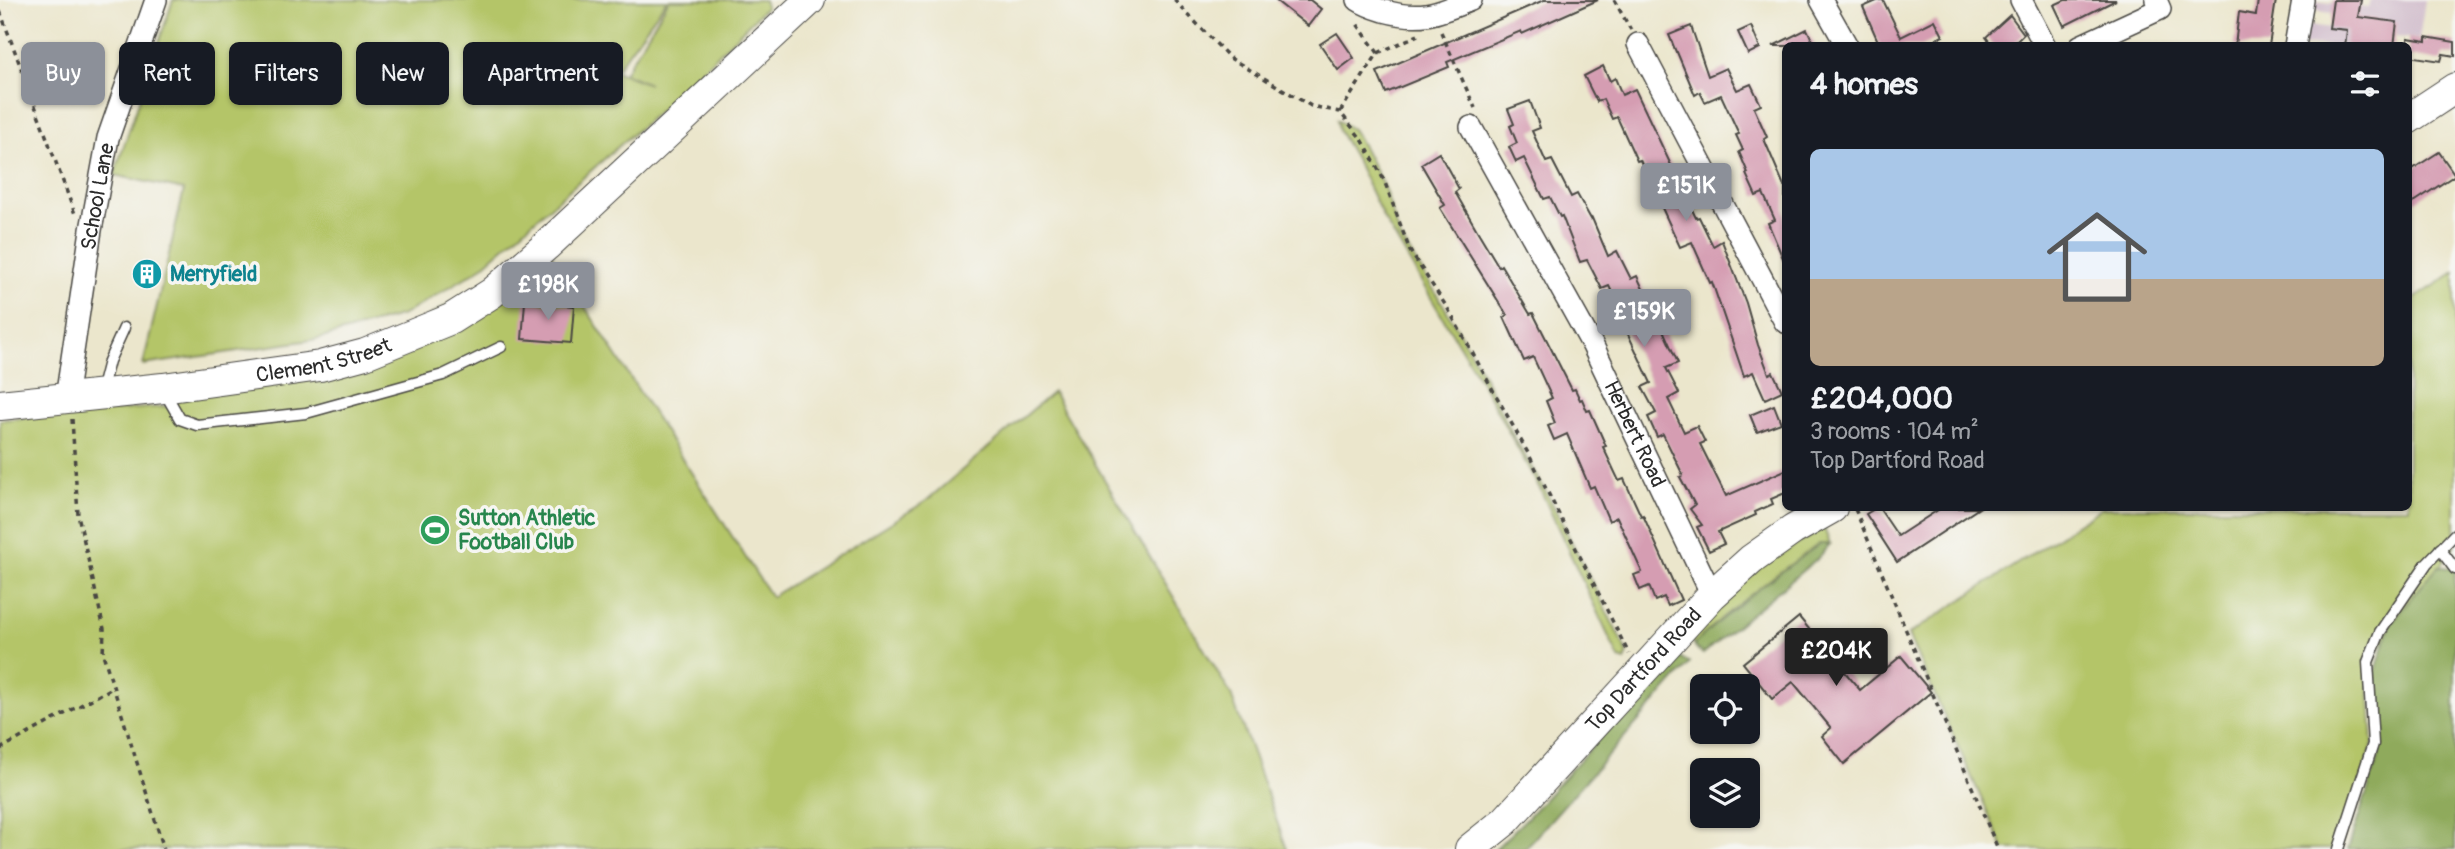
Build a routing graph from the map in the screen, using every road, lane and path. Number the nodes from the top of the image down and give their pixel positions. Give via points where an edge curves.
1 (156, 0) edge
2 (810, 0) edge
3 (1174, 0) edge
4 (1471, 0) edge
5 (1614, 0) edge
6 (1821, 0) edge
7 (2021, 0) edge
8 (2156, 0) edge
9 (2303, 0) edge
10 (1356, 10) edge
11 (0, 11) edge
12 (1435, 20) junction
13 (1636, 40) joint
14 (1845, 42) edge
15 (2043, 42) edge
16 (2089, 42) edge
17 (2296, 42) edge
18 (1378, 53) junction
19 (2455, 88) edge
20 (1340, 112) junction
21 (2412, 116) edge
22 (1471, 127) joint
23 (91, 230) junction
24 (1782, 316) edge
25 (124, 328) dead end
26 (502, 347) dead end
27 (163, 388) junction
28 (100, 395) junction
29 (66, 399) junction
30 (0, 405) edge
31 (1827, 511) edge
32 (1856, 511) edge
33 (2455, 534) edge
34 (2441, 549) junction
35 (2455, 569) edge
36 (1712, 595) junction
37 (1638, 676) junction
38 (114, 687) junction
39 (0, 749) edge
40 (164, 849) edge
41 (1470, 849) edge
42 (1998, 849) edge
43 (2339, 849) edge

1 - 23 street, School Lane via 108,138
2 - 27 street, Clement Street via 546,246 492,293 451,319 365,354 320,366
3 - 20 path via 1230,58 1311,106
4 - 12 street
5 - 13 path
6 - 14 street
7 - 15 street
8 - 16 street via 2160,9
9 - 17 street
10 - 12 street via 1366,6
10 - 18 path
11 - 23 path via 81,229
12 - 18 path
12 - 22 path via 1481,122
13 - 24 street
18 - 20 path
19 - 21 street
20 - 37 path via 1363,141 1384,180 1410,251 1448,309 1528,453
22 - 36 street, Herbert Road via 1593,346
23 - 29 street, School Lane
25 - 28 lane
26 - 27 lane via 443,375 306,413 197,425 180,419
27 - 28 street, Clement Street
28 - 29 street, Clement Street
29 - 30 street, Clement Street
29 - 38 path via 72,414 78,515 104,629 103,654
31 - 36 street, Top Dartford Road via 1752,559
32 - 42 path
33 - 34 lane
34 - 35 lane
34 - 43 lane via 2380,632 2368,662 2373,744
36 - 37 street, Top Dartford Road
37 - 41 street, Top Dartford Road via 1505,821
38 - 39 path
38 - 40 path

